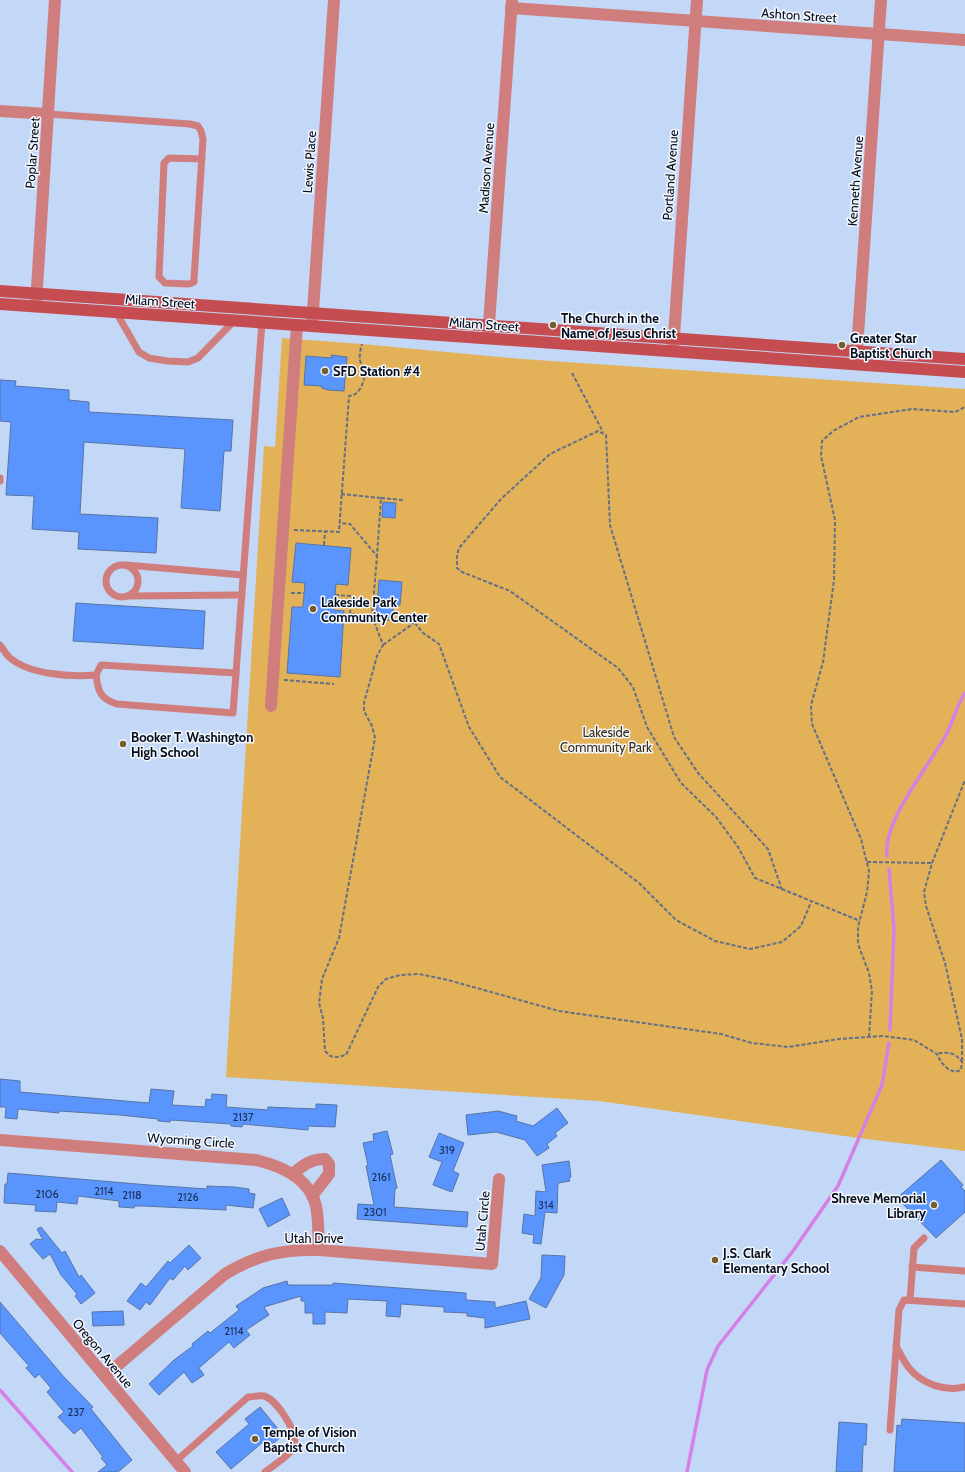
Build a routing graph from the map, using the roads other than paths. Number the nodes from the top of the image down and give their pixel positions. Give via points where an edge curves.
1 (56, 0) edge
2 (334, 0) edge
3 (697, 0) edge
4 (881, 0) edge
5 (512, 4) edge
6 (695, 20) junction
7 (879, 34) junction
8 (965, 40) edge
9 (0, 111) edge
10 (48, 114) junction
11 (202, 159) junction
12 (0, 291) edge
13 (36, 294) junction
14 (0, 304) edge
15 (35, 307) junction
16 (116, 312) junction
17 (313, 312) junction
18 (234, 321) junction
19 (262, 322) junction
20 (489, 324) junction
21 (297, 325) junction
22 (312, 326) junction
23 (488, 338) junction
24 (673, 338) junction
25 (673, 351) junction
26 (857, 351) junction
27 (965, 359) edge
28 (856, 364) junction
29 (965, 372) edge
30 (0, 478) edge
31 (0, 481) edge
32 (126, 565) junction
33 (243, 575) junction
34 (242, 595) junction
35 (128, 596) junction
36 (0, 645) edge
37 (236, 673) junction
38 (96, 675) junction
39 (271, 706) dead end
40 (0, 1140) edge
41 (293, 1174) junction
42 (499, 1179) dead end
43 (312, 1196) junction
44 (924, 1238) dead end
45 (0, 1250) edge
46 (319, 1250) junction
47 (492, 1264) joint
48 (912, 1267) junction
49 (965, 1271) edge
50 (910, 1300) junction
51 (965, 1304) edge
52 (896, 1346) junction
53 (106, 1376) junction
54 (965, 1387) edge
55 (890, 1430) dead end
56 (176, 1461) junction
57 (185, 1472) edge
58 (265, 1472) edge

1 - 10 street, Poplar Street
2 - 17 street, Lewis Place
3 - 6 street, Portland Avenue
4 - 7 street, Kenneth Avenue
5 - 6 street, Ashton Street
5 - 20 street, Madison Avenue
6 - 7 street, Ashton Street
6 - 24 street, Portland Avenue
7 - 8 street, Ashton Street
7 - 26 street, Kenneth Avenue
9 - 10 street
10 - 11 lane via 198,126 203,138
10 - 13 street, Poplar Street
11 - 11 lane via 194,282 165,283 159,277 164,163 169,158
12 - 13 street, Milam Street
13 - 15 street, Poplar Street
13 - 17 street, Milam Street
14 - 15 street, Milam Street
15 - 16 street, Milam Street
16 - 18 street, Milam Street
16 - 18 lane via 139,352 149,358 167,361 188,362 198,358
17 - 20 street, Milam Street
17 - 22 street, Lewis Place
18 - 19 street, Milam Street
19 - 21 street, Milam Street
19 - 33 lane
20 - 23 street, Madison Avenue
20 - 24 street, Milam Street
21 - 22 street, Milam Street
21 - 39 street
22 - 23 street, Milam Street
23 - 25 street, Milam Street
24 - 25 street, Portland Avenue
24 - 26 street, Milam Street
25 - 28 street, Milam Street
26 - 27 street, Milam Street
26 - 28 street, Kenneth Avenue
28 - 29 street, Milam Street
30 - 31 lane
32 - 33 lane
32 - 35 lane via 138,577 136,588
32 - 35 lane via 111,568 105,582 112,595
33 - 34 lane
34 - 35 lane
34 - 37 lane
36 - 38 lane via 10,658 33,670 77,677
37 - 38 lane via 102,665
37 - 38 lane via 233,713 116,704 106,701 98,691
40 - 41 street, Wyoming Circle via 256,1160 276,1165
41 - 43 street, Wyoming Circle
41 - 43 street via 305,1163 325,1159 331,1166 329,1174
42 - 47 street, Utah Circle
43 - 46 street, Wyoming Circle via 316,1206
44 - 48 lane via 914,1248
45 - 53 street, Oregon Avenue
46 - 47 street, Utah Drive
46 - 53 street, Utah Drive via 273,1252 242,1264 215,1282
48 - 49 lane
48 - 50 lane
50 - 51 lane
50 - 52 lane via 904,1300 899,1310
52 - 54 lane via 908,1368 918,1377 938,1387
52 - 55 lane
53 - 56 street, Oregon Avenue
56 - 57 street, Oregon Avenue
56 - 58 lane via 248,1397 263,1396 270,1399 284,1416 292,1427 296,1440 292,1450

